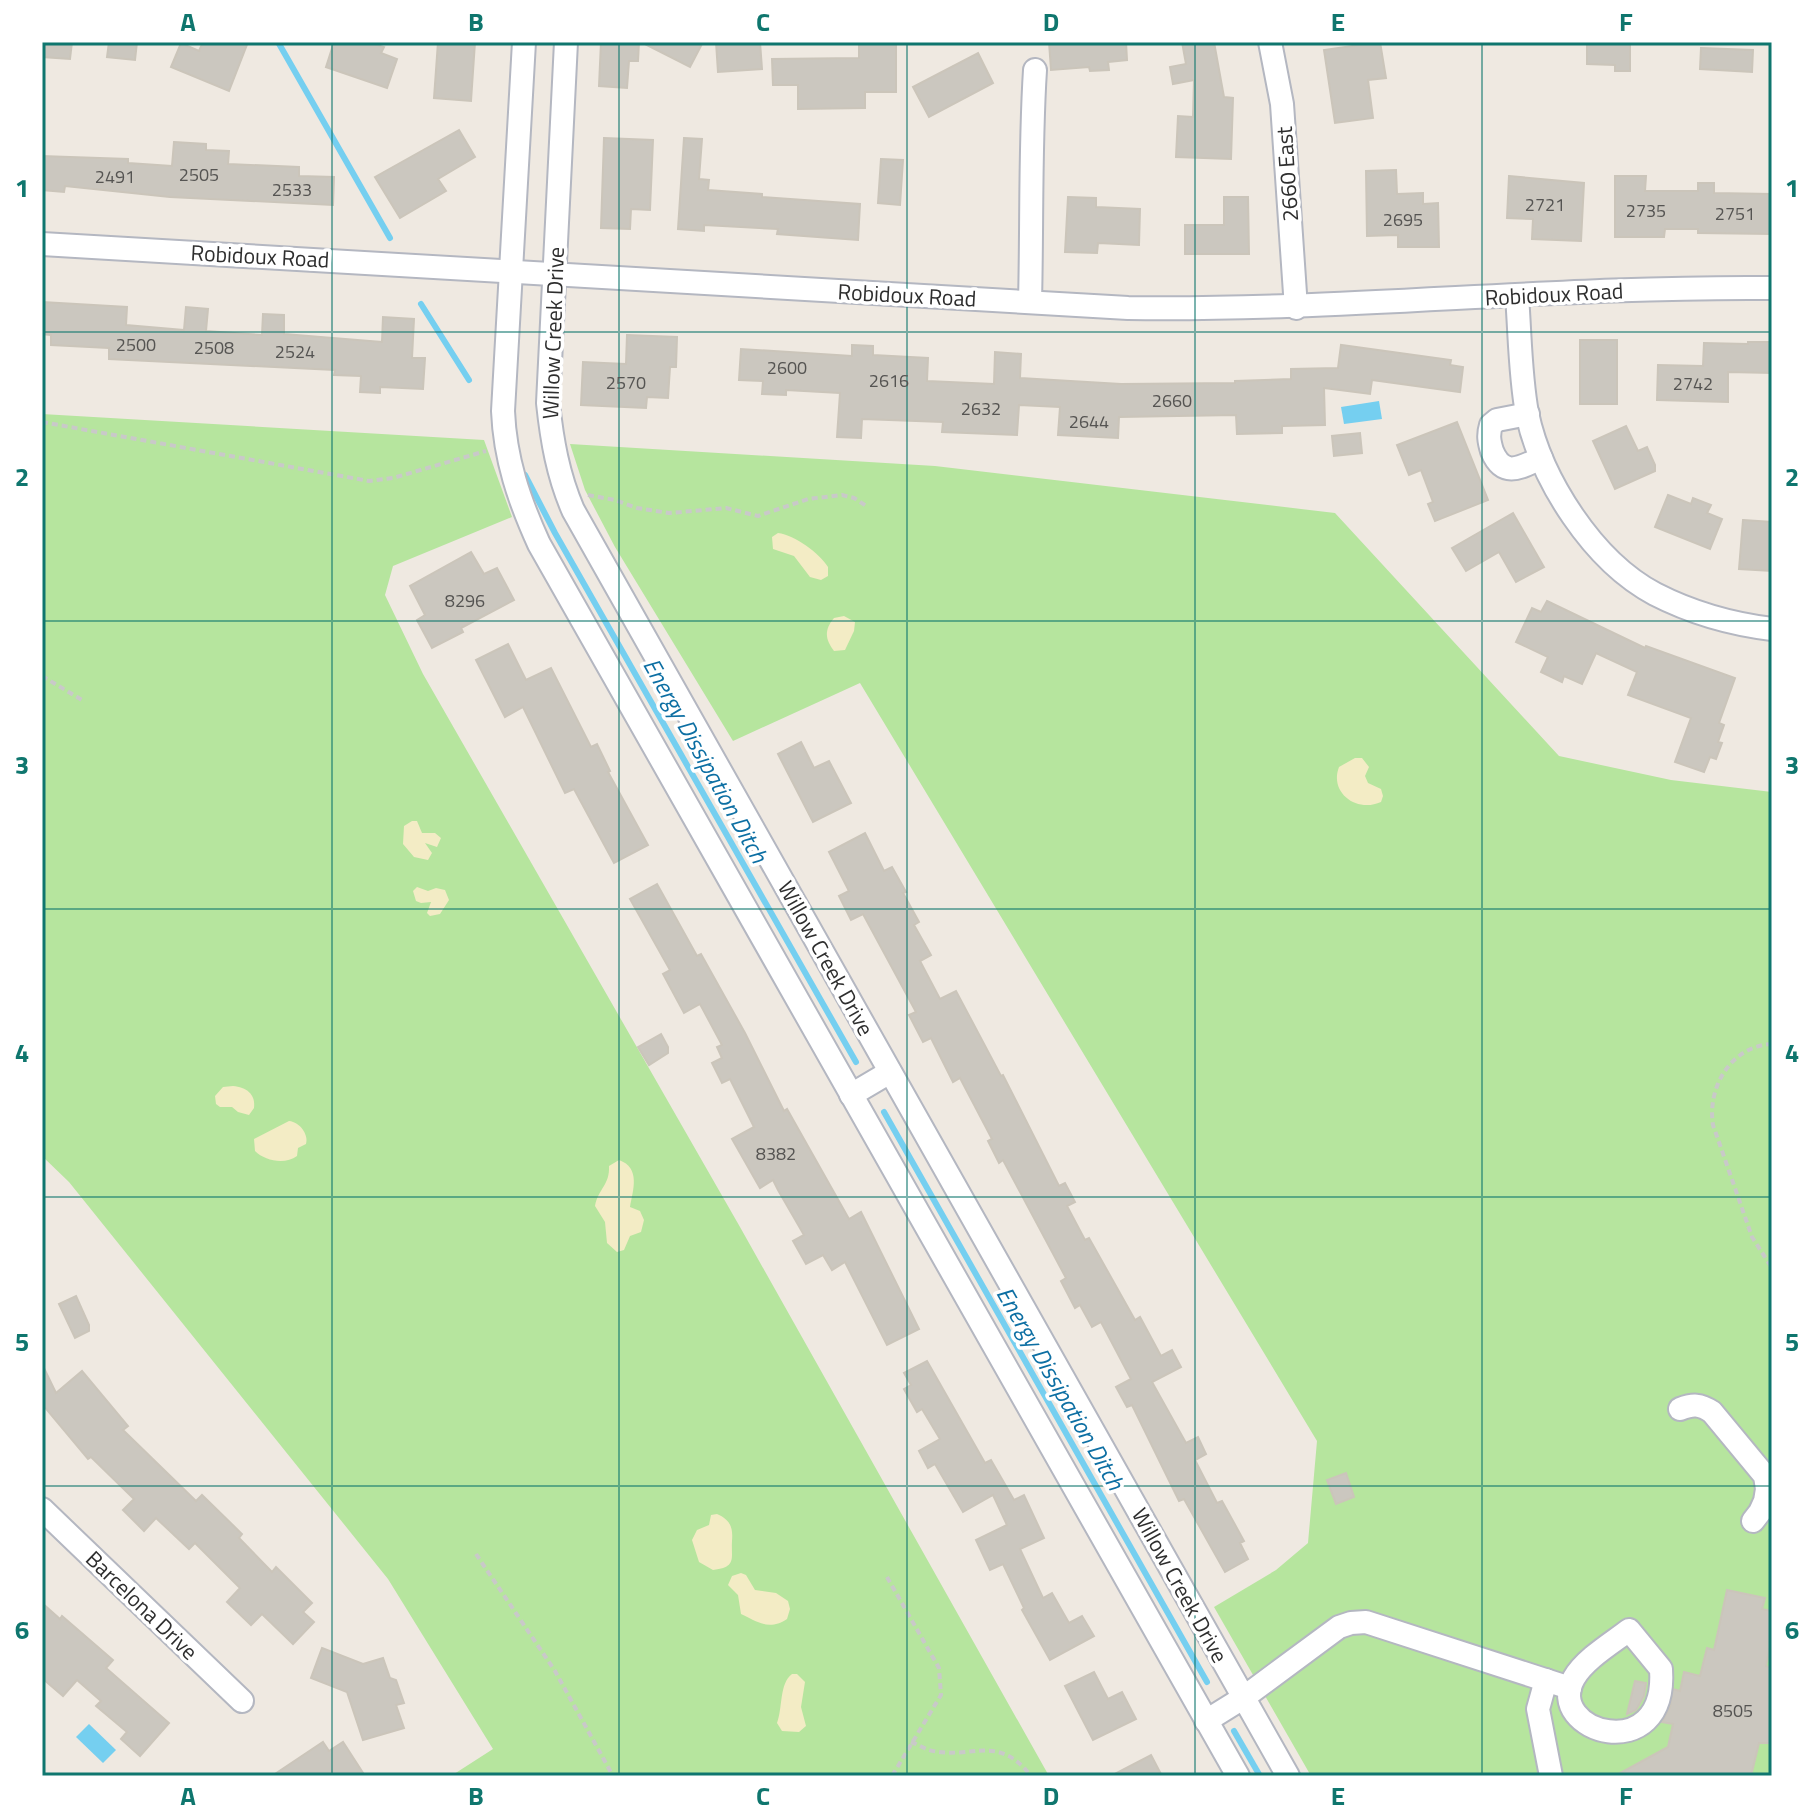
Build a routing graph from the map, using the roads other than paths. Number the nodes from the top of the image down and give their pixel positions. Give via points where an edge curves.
1 (524, 42) edge
2 (566, 42) edge
3 (1270, 42) edge
4 (1035, 70) dead end
5 (42, 244) edge
6 (512, 271) junction
7 (554, 274) junction
8 (1772, 288) edge
9 (1517, 296) junction
10 (1030, 302) junction
11 (1296, 308) junction
12 (1528, 414) junction
13 (1541, 458) junction
14 (1772, 629) edge
15 (890, 1072) junction
16 (851, 1095) junction
17 (1680, 1409) dead end
18 (1770, 1488) edge
19 (42, 1509) edge
20 (1753, 1521) dead end
21 (1546, 1680) junction
22 (1570, 1688) junction
23 (1243, 1698) junction
24 (242, 1701) dead end
25 (1206, 1721) junction
26 (1238, 1776) edge
27 (1288, 1776) edge
28 (1551, 1776) edge

1 - 6 street, Willow Creek Drive
2 - 7 street, Willow Creek Drive
3 - 11 street, 2660 East via 1282,104
4 - 10 street
5 - 6 street, Robidoux Road
6 - 7 street, Robidoux Road
6 - 16 street, Willow Creek Drive via 503,411 507,455 521,504
7 - 10 street, Robidoux Road
7 - 15 street, Willow Creek Drive via 548,403 560,480
8 - 9 street, Robidoux Road
9 - 11 street, Robidoux Road
9 - 12 street
10 - 11 street, Robidoux Road
12 - 13 street
12 - 13 street via 1497,420 1489,442 1502,466 1521,467
13 - 14 street via 1568,509 1594,542 1652,592 1695,612
15 - 16 street
15 - 23 street, Willow Creek Drive
16 - 25 street, Willow Creek Drive
17 - 18 street via 1693,1404 1712,1412
18 - 20 street
19 - 24 street, Barcelona Drive
21 - 22 street
21 - 23 street via 1366,1622 1339,1627
21 - 28 street via 1538,1709
22 - 22 street via 1573,1710 1588,1725 1634,1731 1651,1715 1661,1669 1629,1630 1580,1669
23 - 25 street
23 - 27 street, Willow Creek Drive
25 - 26 street, Willow Creek Drive

